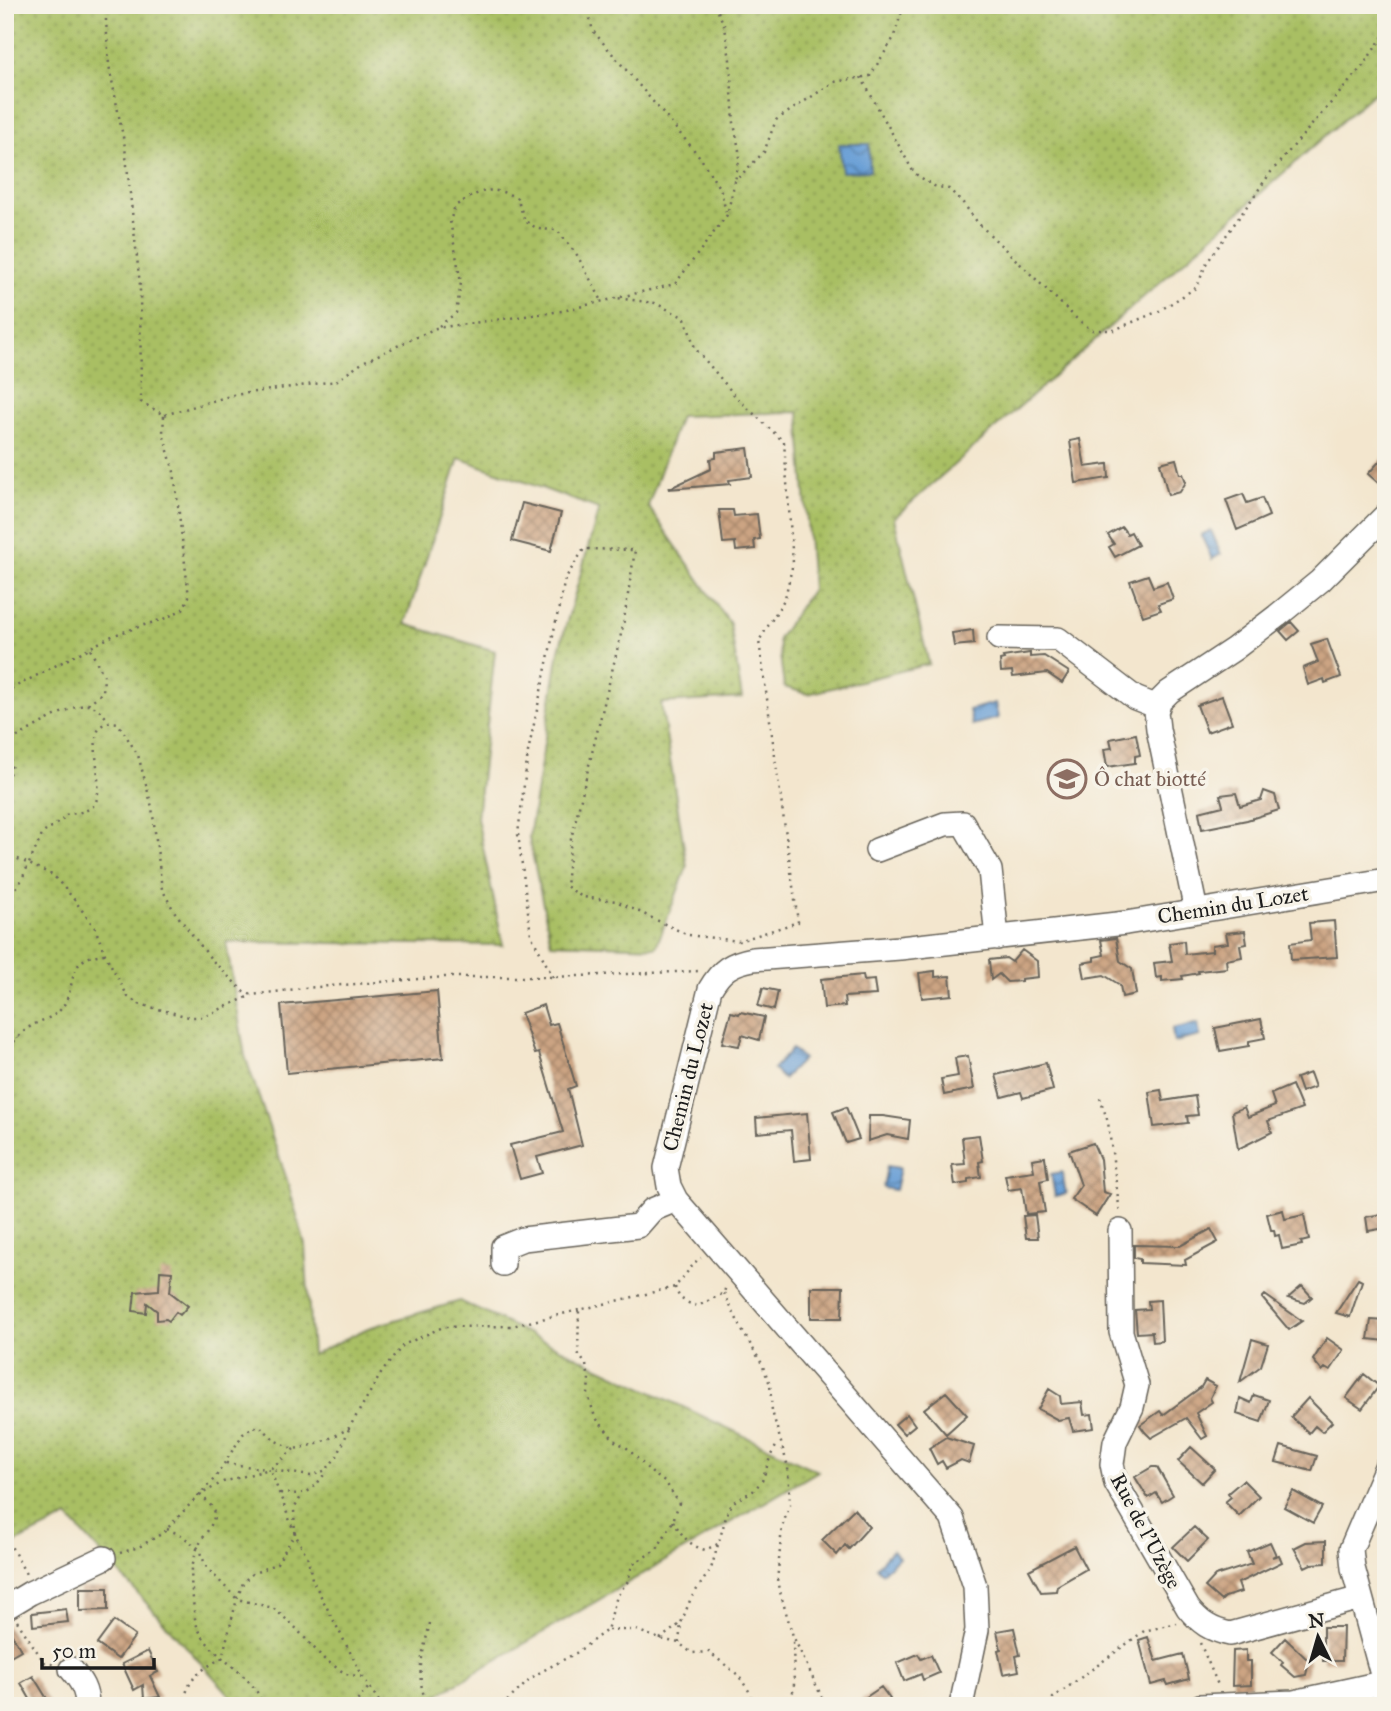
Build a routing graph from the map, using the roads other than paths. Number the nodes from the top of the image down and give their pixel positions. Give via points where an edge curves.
1 (1386, 515) edge
2 (999, 638) dead end
3 (1158, 707) junction
4 (877, 850) dead end
5 (1386, 880) edge
6 (1196, 911) junction
7 (997, 938) junction
8 (676, 1200) junction
9 (1121, 1231) road end
10 (503, 1264) dead end
11 (1386, 1467) edge
12 (104, 1558) road end
13 (1360, 1598) junction
14 (6, 1607) edge
15 (71, 1669) road end
16 (1385, 1682) edge
17 (1287, 1704) edge
18 (1223, 1705) edge
19 (87, 1706) edge
20 (961, 1706) edge
21 (1200, 1706) edge

1 - 3 street via 1320,581 1234,649 1169,692
2 - 3 street via 1058,639 1135,698
3 - 6 street via 1158,729
4 - 7 street via 945,824 963,823 990,870
5 - 6 street, Chemin du Lozet
6 - 7 street, Chemin du Lozet
7 - 8 street, Chemin du Lozet via 753,959 722,971 710,989 701,1020 666,1168
8 - 10 street via 652,1210 638,1226 523,1239 503,1247
8 - 20 street, Chemin du Lozet via 952,1518 975,1586 976,1640
9 - 13 street, Rue de l'Uzège via 1121,1332 1137,1385 1115,1442 1112,1464 1116,1483 1195,1618 1230,1634
11 - 13 street via 1351,1549
12 - 14 street
13 - 16 street
15 - 19 street via 82,1683
16 - 17 street
17 - 18 street
18 - 21 street

